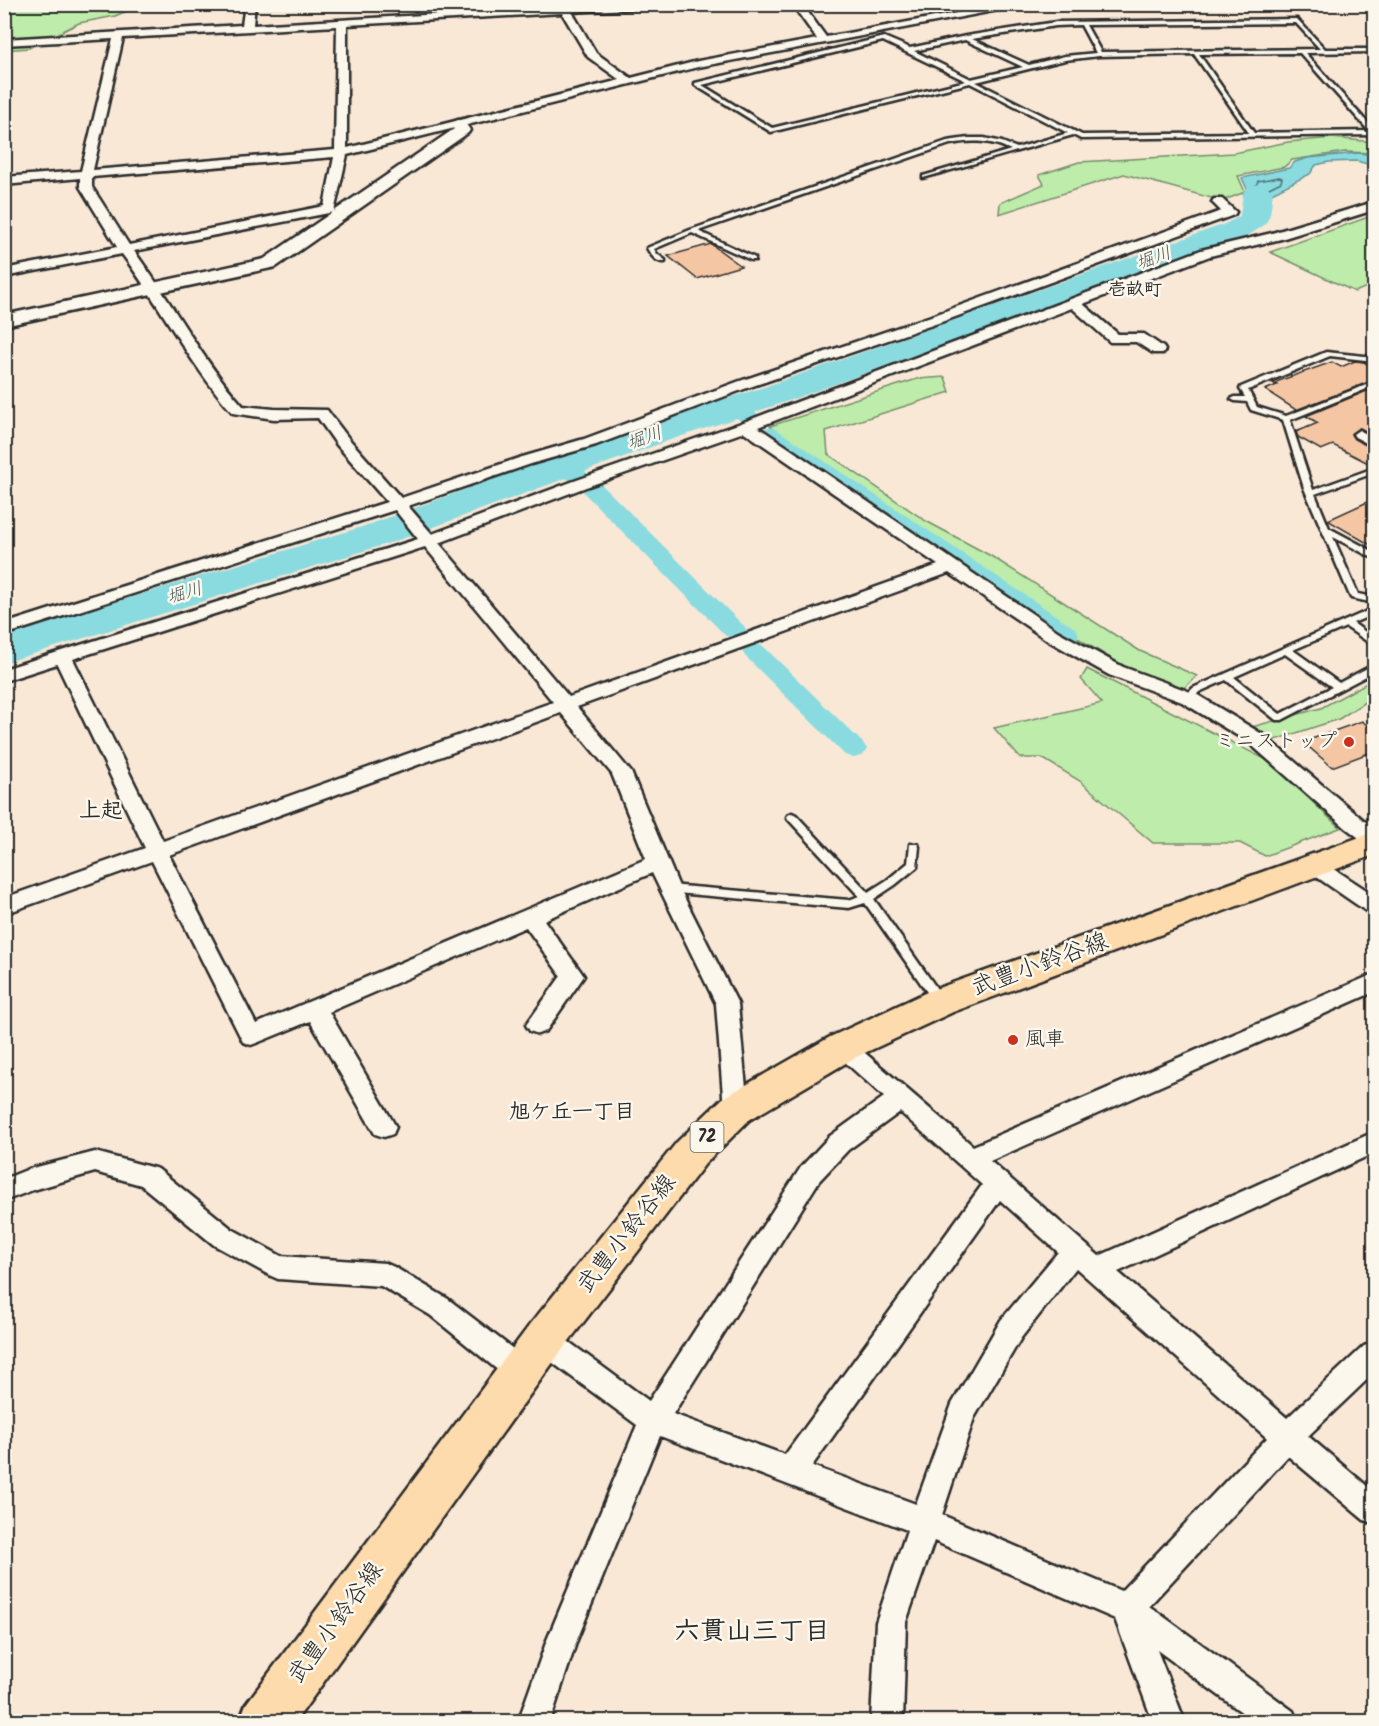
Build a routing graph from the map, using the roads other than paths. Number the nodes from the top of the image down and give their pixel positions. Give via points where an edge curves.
1 (667, 4) edge
2 (797, 4) edge
3 (1025, 4) edge
4 (250, 5) edge
5 (564, 8) edge
6 (1274, 11) dead end
7 (342, 21) junction
8 (1280, 21) junction
9 (1082, 23) junction
10 (247, 28) junction
11 (119, 35) junction
12 (966, 38) junction
13 (823, 40) junction
14 (4, 42) edge
15 (909, 50) junction
16 (1374, 50) edge
17 (1301, 51) junction
18 (1324, 51) junction
19 (1196, 53) junction
20 (1099, 54) junction
21 (1028, 67) junction
22 (627, 80) junction
23 (971, 81) junction
24 (458, 124) junction
25 (1374, 133) edge
26 (1073, 134) junction
27 (1253, 135) junction
28 (1017, 150) junction
29 (341, 153) junction
30 (86, 176) junction
31 (925, 177) dead end
32 (4, 181) edge
33 (1218, 202) dead end
34 (1374, 206) edge
35 (692, 231) junction
36 (125, 249) junction
37 (753, 260) dead end
38 (663, 261) dead end
39 (4, 273) edge
40 (1060, 275) junction
41 (155, 289) junction
42 (1095, 295) junction
43 (1074, 303) junction
44 (4, 321) edge
45 (1158, 350) dead end
46 (1374, 359) edge
47 (1374, 384) edge
48 (1235, 399) dead end
49 (1250, 400) junction
50 (1286, 419) junction
51 (746, 426) junction
52 (1359, 434) dead end
53 (1374, 442) edge
54 (1374, 470) edge
55 (1311, 493) junction
56 (398, 504) junction
57 (1326, 530) junction
58 (428, 541) junction
59 (1374, 555) edge
60 (951, 566) junction
61 (1374, 600) edge
62 (1374, 611) edge
63 (1347, 623) junction
64 (4, 630) edge
65 (1374, 642) edge
66 (1286, 650) junction
67 (63, 657) junction
68 (1374, 668) edge
69 (4, 675) edge
70 (1227, 676) junction
71 (1339, 687) junction
72 (1189, 698) junction
73 (566, 704) junction
74 (792, 817) dead end
75 (1374, 839) edge
76 (1374, 843) edge
77 (914, 847) dead end
78 (157, 851) junction
79 (658, 862) junction
80 (1315, 866) junction
81 (669, 889) junction
82 (868, 899) junction
83 (1374, 904) edge
84 (4, 906) edge
85 (530, 917) junction
86 (1374, 983) edge
87 (940, 1002) junction
88 (315, 1009) junction
89 (538, 1025) dead end
90 (843, 1047) junction
91 (901, 1098) junction
92 (736, 1109) junction
93 (384, 1126) dead end
94 (1374, 1143) edge
95 (969, 1159) junction
96 (998, 1183) junction
97 (4, 1190) edge
98 (1075, 1250) junction
99 (1098, 1269) junction
100 (544, 1340) junction
101 (1374, 1354) edge
102 (520, 1371) junction
103 (653, 1420) junction
104 (1287, 1437) junction
105 (791, 1472) junction
106 (1374, 1510) edge
107 (925, 1522) junction
108 (1126, 1608) junction
109 (264, 1722) edge
110 (534, 1722) edge
111 (887, 1722) edge
112 (1169, 1722) edge
113 (1282, 1722) edge

1 - 5 street
2 - 13 street
3 - 13 street
4 - 10 street
5 - 7 street
5 - 22 street via 592,56
6 - 8 lane
7 - 10 street
7 - 29 street
8 - 9 lane
8 - 18 lane via 1297,21
9 - 12 lane
9 - 20 lane
10 - 11 street
11 - 14 street
11 - 30 street
12 - 15 lane
12 - 21 lane
13 - 22 street
15 - 23 lane
15 - 23 lane via 884,39 697,84 771,130
16 - 18 lane
17 - 18 lane
17 - 19 lane
17 - 25 lane
19 - 20 lane
19 - 27 lane
20 - 21 lane
21 - 23 lane
22 - 24 street
23 - 26 lane
24 - 29 street
24 - 41 street via 463,130 270,263
25 - 27 lane
26 - 27 lane via 1081,138
26 - 28 lane
28 - 31 lane
28 - 35 lane via 984,138 949,142
29 - 30 street
29 - 36 street via 330,209
30 - 32 street
30 - 36 street via 87,187
33 - 40 street via 1230,213
34 - 42 street via 1276,236 1206,252
35 - 37 lane
35 - 38 lane via 650,248
36 - 39 street
36 - 41 street
40 - 42 street
40 - 56 street via 590,442
41 - 44 street
41 - 56 street via 214,383 238,410 322,413
42 - 43 street
43 - 45 street via 1115,339 1139,337
43 - 51 street
46 - 49 lane via 1329,354 1244,389
47 - 50 lane
48 - 49 lane
49 - 50 lane via 1254,408
50 - 55 lane
51 - 58 street
51 - 60 street
52 - 53 street
54 - 55 lane
55 - 57 lane
56 - 58 street
56 - 64 street
57 - 59 lane
57 - 61 lane via 1354,596
58 - 67 street
58 - 73 street
60 - 72 street via 1085,654 1116,671
60 - 73 street
62 - 63 lane
63 - 65 lane
63 - 66 lane
66 - 70 lane
66 - 71 lane
67 - 69 street
67 - 78 street
68 - 71 lane
70 - 71 lane via 1279,718
70 - 72 lane via 1196,690
72 - 75 street via 1255,738
73 - 78 street
73 - 79 street via 621,772
74 - 82 lane
76 - 80 main road, 武豊小鈴谷線 / 72
77 - 82 lane via 913,864
78 - 84 street
78 - 88 street via 251,1036
79 - 81 street
79 - 85 street
80 - 83 street
80 - 87 main road, 武豊小鈴谷線 / 72
81 - 82 lane via 849,904
81 - 92 street via 727,1004
82 - 87 lane
85 - 88 street
85 - 89 street via 573,976
86 - 95 street
87 - 90 main road, 武豊小鈴谷線 / 72
88 - 93 street
90 - 91 street
90 - 92 main road, 武豊小鈴谷線 / 72
91 - 95 street
91 - 103 street via 839,1143 810,1174
92 - 100 main road, 武豊小鈴谷線 / 72 via 691,1153
94 - 99 street
95 - 96 street
96 - 98 street
96 - 105 street
97 - 102 street via 29,1179 95,1162 149,1176 223,1237 278,1267 385,1275 439,1308
98 - 99 street
98 - 107 street via 1011,1329 962,1413
99 - 104 street
100 - 102 main road, 武豊小鈴谷線 / 72
100 - 103 street
101 - 104 street
102 - 109 main road, 武豊小鈴谷線 / 72
103 - 105 street
103 - 110 street via 562,1640
104 - 106 street
104 - 108 street
105 - 107 street
107 - 108 street
107 - 111 street via 891,1622
108 - 112 street
108 - 113 street

